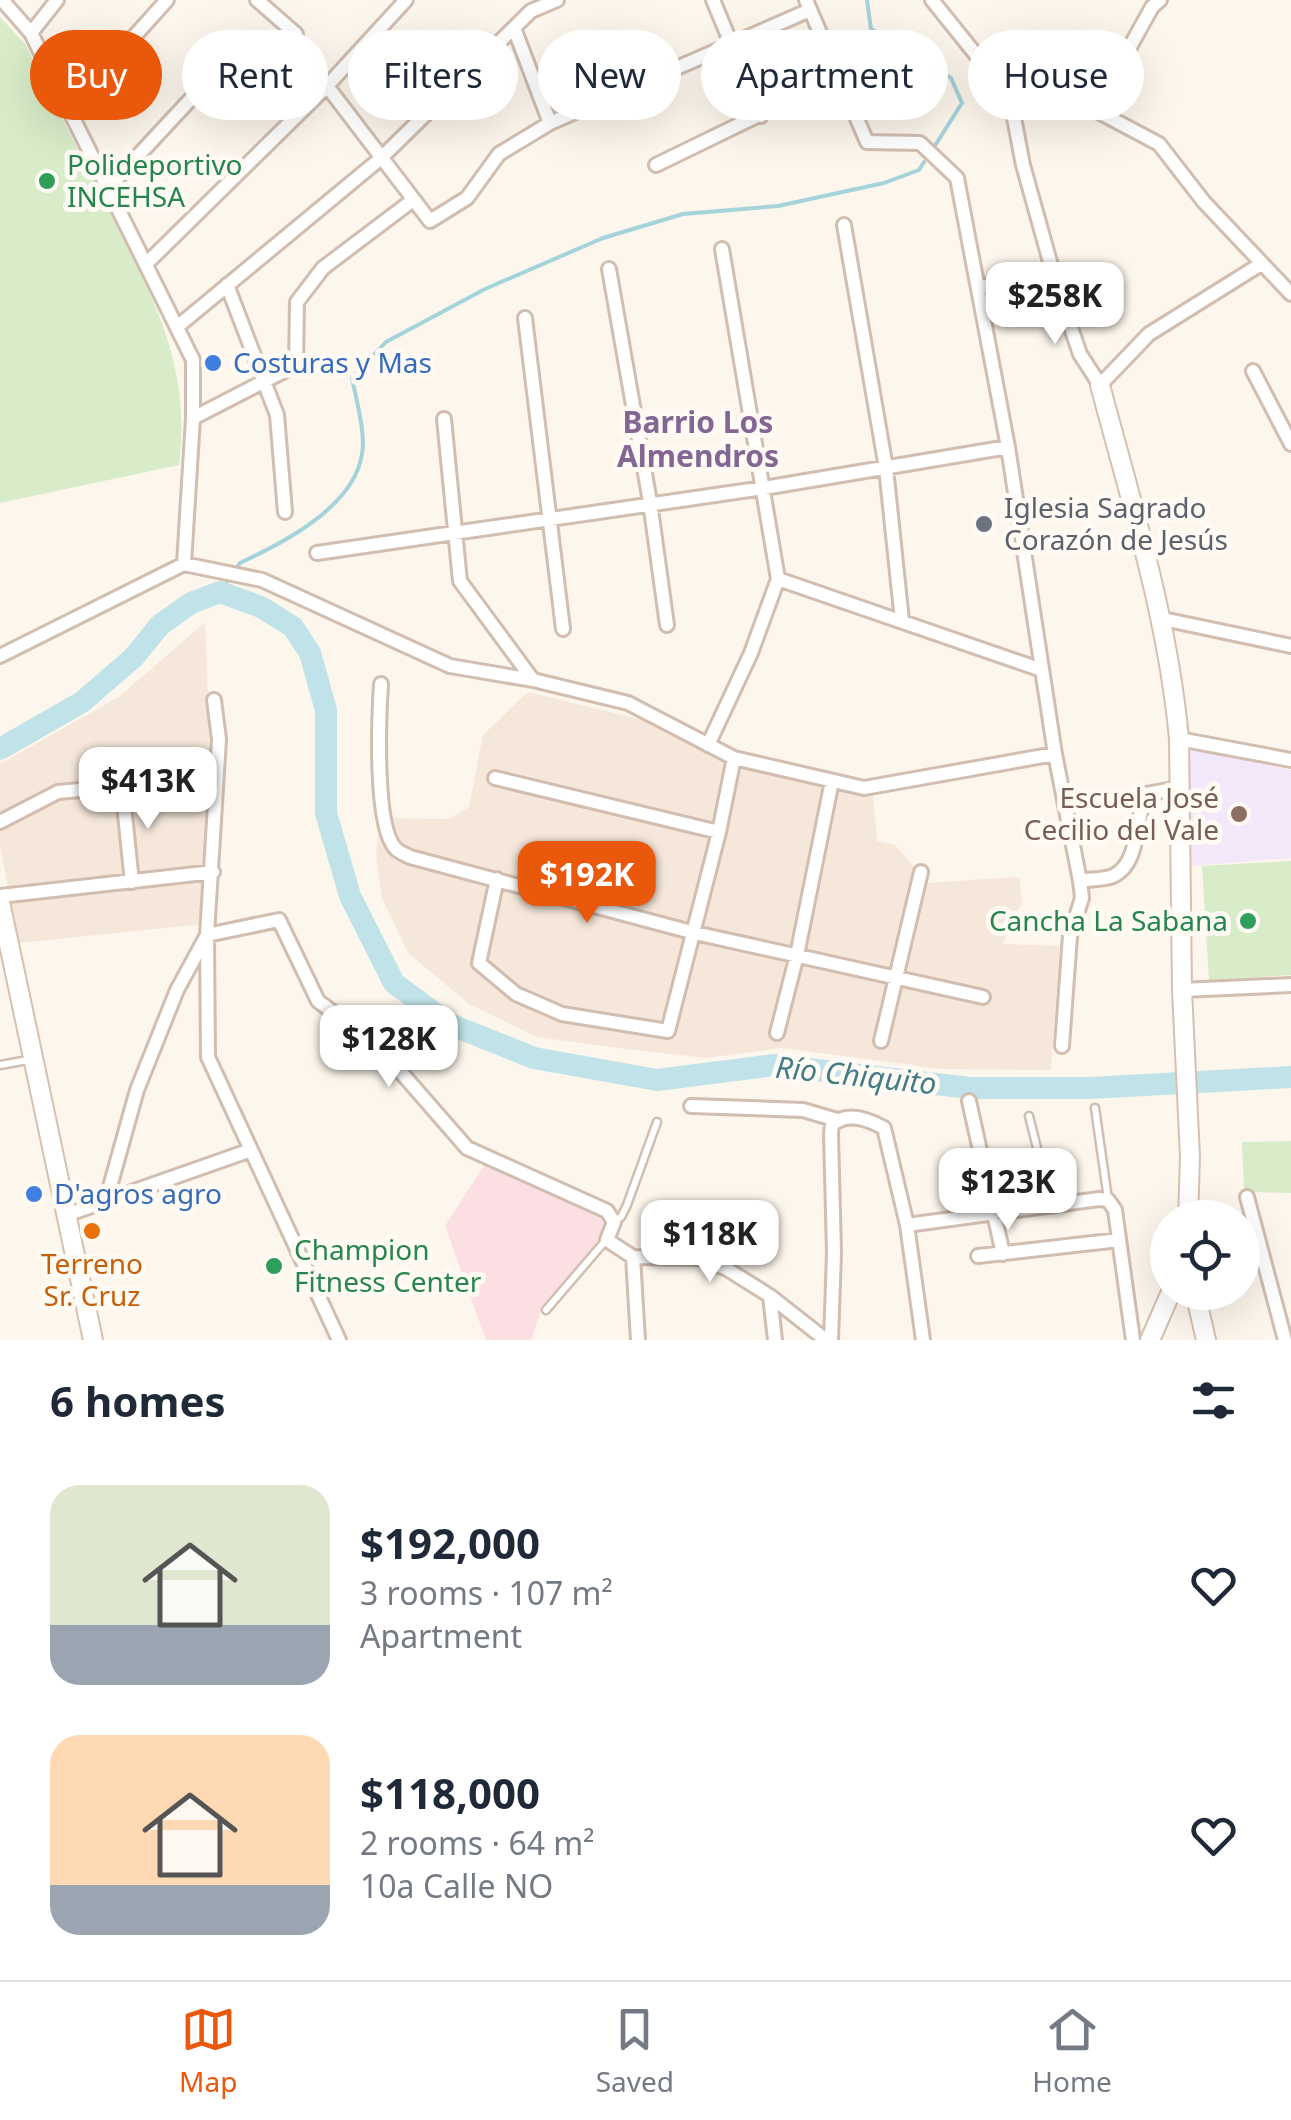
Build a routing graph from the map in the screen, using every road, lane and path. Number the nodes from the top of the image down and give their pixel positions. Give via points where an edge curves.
1 (2, 0) edge
2 (57, 0) edge
3 (167, 0) edge
4 (257, 0) edge
5 (406, 0) edge
6 (557, 0) edge
7 (713, 0) edge
8 (932, 0) edge
9 (1160, 0) edge
10 (808, 5) edge
11 (530, 6) edge
12 (514, 28) junction
13 (33, 30) edge
14 (140, 30) edge
15 (291, 30) edge
16 (726, 30) edge
17 (759, 30) edge
18 (819, 30) edge
19 (1139, 30) edge
20 (30, 31) edge
21 (968, 45) edge
22 (701, 57) edge
23 (328, 85) edge
24 (328, 87) edge
25 (182, 108) edge
26 (74, 120) edge
27 (292, 120) edge
28 (752, 120) edge
29 (858, 120) edge
30 (1014, 120) edge
31 (1114, 120) edge
32 (550, 123) junction
33 (380, 159) junction
34 (656, 164) dead end
35 (108, 188) junction
36 (413, 200) junction
37 (844, 226) dead end
38 (722, 249) dead end
39 (146, 264) junction
40 (1261, 264) junction
41 (609, 269) dead end
42 (227, 285) junction
43 (979, 286) junction
44 (1057, 287) junction
45 (1291, 294) edge
46 (525, 318) dead end
47 (176, 327) junction
48 (1253, 371) dead end
49 (266, 380) junction
50 (1100, 386) junction
51 (194, 418) junction
52 (444, 419) dead end
53 (1291, 444) edge
54 (1008, 447) junction
55 (886, 468) junction
56 (764, 488) junction
57 (650, 502) junction
58 (284, 512) dead end
59 (552, 517) junction
60 (453, 532) junction
61 (317, 552) dead end
62 (184, 564) junction
63 (778, 578) junction
64 (1162, 620) junction
65 (902, 621) junction
66 (667, 626) dead end
67 (563, 629) dead end
68 (1291, 646) edge
69 (0, 656) edge
70 (1042, 670) junction
71 (533, 680) junction
72 (381, 684) dead end
73 (214, 700) dead end
74 (1179, 738) junction
75 (708, 745) junction
76 (1055, 754) junction
77 (734, 758) junction
78 (1291, 760) edge
79 (217, 777) junction
80 (495, 778) dead end
81 (832, 780) junction
82 (122, 786) junction
83 (1179, 788) junction
84 (0, 822) edge
85 (719, 832) junction
86 (213, 872) junction
87 (922, 872) dead end
88 (496, 879) junction
89 (1080, 880) junction
90 (132, 882) junction
91 (0, 899) edge
92 (695, 932) junction
93 (207, 935) junction
94 (798, 955) junction
95 (896, 980) junction
96 (1291, 984) edge
97 (1182, 990) junction
98 (983, 998) dead end
99 (777, 1033) dead end
100 (881, 1041) dead end
101 (1062, 1046) dead end
102 (33, 1059) junction
103 (0, 1065) edge
104 (969, 1101) dead end
105 (691, 1106) dead end
106 (1095, 1108) dead end
107 (1029, 1116) dead end
108 (838, 1120) junction
109 (657, 1122) dead end
110 (250, 1150) junction
111 (1246, 1197) dead end
112 (1108, 1200) junction
113 (1189, 1200) edge
114 (106, 1202) junction
115 (1051, 1205) junction
116 (996, 1213) junction
117 (66, 1215) junction
118 (614, 1222) junction
119 (908, 1225) junction
120 (607, 1240) junction
121 (1119, 1240) junction
122 (1003, 1254) junction
123 (978, 1256) dead end
124 (634, 1257) junction
125 (770, 1296) junction
126 (1291, 1297) edge
127 (1274, 1301) junction
128 (546, 1310) dead end
129 (1163, 1310) edge
130 (1199, 1310) edge
131 (92, 1340) edge
132 (339, 1340) edge
133 (638, 1340) edge
134 (775, 1340) edge
135 (828, 1340) edge
136 (923, 1340) edge
137 (1134, 1340) edge
138 (1150, 1340) edge
139 (1206, 1340) edge
140 (1285, 1340) edge

1 - 20 street
2 - 13 street
3 - 14 street
4 - 15 street
5 - 23 street
6 - 11 street
7 - 16 street
8 - 21 street
9 - 19 street
10 - 17 street
10 - 18 street
11 - 12 street
12 - 32 street
12 - 33 street
22 - 32 street
24 - 33 street
25 - 35 street
26 - 35 street
27 - 39 street
28 - 34 street
29 - 43 street via 867,142 920,143 957,178
30 - 44 street
31 - 40 street via 1159,144
32 - 36 street via 500,154 467,198 430,221
33 - 36 street
33 - 42 street
35 - 39 street
36 - 49 street via 323,268 297,302 296,364
37 - 55 street
38 - 56 street
39 - 47 street
40 - 45 street
40 - 50 street via 1149,334
41 - 57 street
42 - 47 street
42 - 49 street
43 - 44 street
43 - 54 street
44 - 50 street via 1080,354
46 - 59 street
47 - 51 street via 193,360
48 - 53 street
49 - 51 street
49 - 58 street via 277,415
50 - 64 street
51 - 62 street
52 - 60 street
54 - 55 street
54 - 70 street
55 - 56 street
55 - 65 street
56 - 57 street
56 - 63 street
57 - 59 street
57 - 66 street
59 - 60 street
59 - 67 street
60 - 61 street
60 - 71 street via 460,581
62 - 69 street
62 - 71 street via 262,580 450,666
63 - 65 street
63 - 75 street
64 - 68 street
64 - 74 street
65 - 70 street
70 - 76 street
71 - 75 street via 628,703
72 - 88 street via 377,750 394,848
73 - 79 street
74 - 78 street
74 - 83 street
75 - 77 street
76 - 81 street via 864,788
76 - 89 street
77 - 81 street
77 - 85 street
79 - 82 street
79 - 86 street
80 - 85 street
81 - 94 street
82 - 84 street via 58,792
82 - 90 street
83 - 89 street via 1146,794 1138,833 1114,876
83 - 97 street
85 - 92 street
86 - 90 street
86 - 93 street
87 - 95 street
88 - 92 street
88 - 92 street via 479,963 516,994 562,1014 668,1031
89 - 101 street
90 - 91 street
91 - 102 street
92 - 94 street
93 - 110 street via 208,1057
93 - 114 street via 136,1090
93 - 118 street via 279,920 318,1001 379,1047 467,1148 607,1211
94 - 95 street
94 - 99 street
95 - 98 street
95 - 100 street
96 - 97 street
97 - 113 street
102 - 103 lane
102 - 117 street
104 - 116 street
105 - 108 street via 803,1110
106 - 112 lane
107 - 115 lane
108 - 119 street via 869,1119 884,1128
108 - 135 street via 830,1134 834,1253
109 - 118 lane via 628,1205
110 - 114 street
110 - 132 street
111 - 127 street
112 - 115 street
112 - 121 street
114 - 117 street
115 - 116 street
116 - 119 street
116 - 122 street
117 - 131 street
118 - 120 street
119 - 136 street
120 - 124 street
120 - 128 lane
121 - 122 street
121 - 137 street
122 - 123 street
124 - 125 street via 701,1258
124 - 133 street
125 - 134 street
125 - 135 street
126 - 127 street
127 - 140 street
129 - 138 street
130 - 139 street

